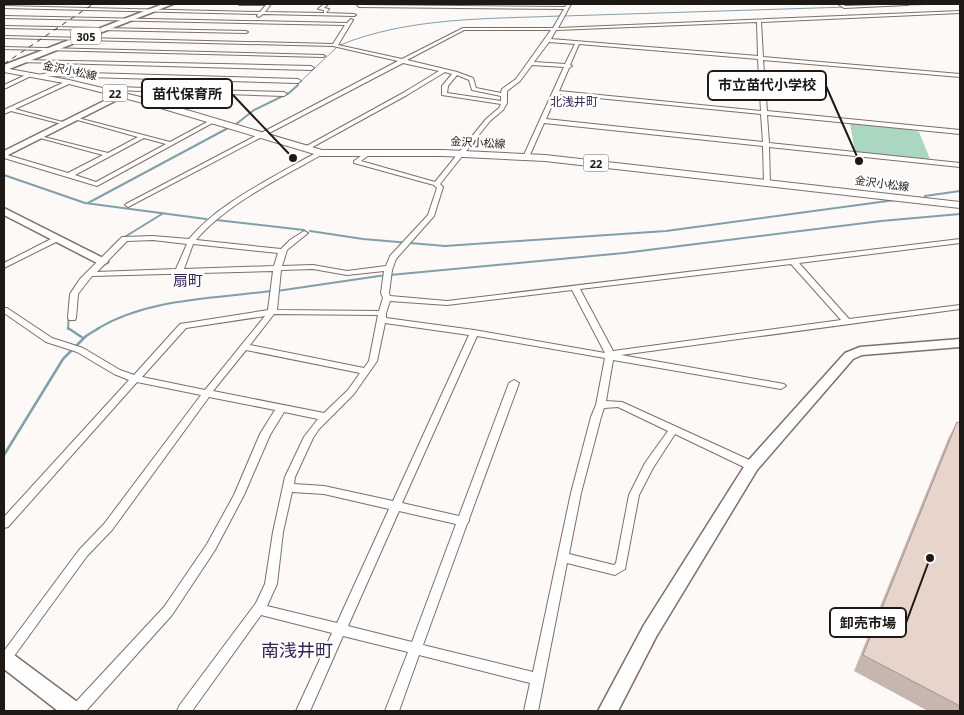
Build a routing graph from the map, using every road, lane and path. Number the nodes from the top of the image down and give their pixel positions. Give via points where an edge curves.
1 (39, 4) edge
2 (110, 4) edge
3 (169, 4) edge
4 (240, 4) edge
5 (269, 4) edge
6 (326, 4) edge
7 (840, 4) edge
8 (907, 4) edge
9 (360, 5) edge
10 (491, 6) edge
11 (567, 6) edge
12 (4, 7) edge
13 (32, 8) junction
14 (102, 10) junction
15 (152, 11) junction
16 (960, 12) edge
17 (262, 13) junction
18 (323, 14) junction
19 (354, 15) junction
20 (4, 17) edge
21 (18, 17) junction
22 (90, 18) junction
23 (129, 19) junction
24 (759, 20) junction
25 (254, 22) junction
26 (348, 24) junction
27 (4, 26) edge
28 (78, 28) junction
29 (105, 29) junction
30 (555, 29) junction
31 (246, 32) junction
32 (4, 37) edge
33 (78, 39) junction
34 (548, 40) junction
35 (171, 41) junction
36 (578, 42) junction
37 (237, 43) junction
38 (335, 45) junction
39 (4, 48) edge
40 (52, 50) junction
41 (158, 52) junction
42 (227, 54) junction
43 (323, 56) dead end
44 (760, 58) junction
45 (22, 61) junction
46 (401, 61) junction
47 (530, 63) junction
48 (146, 64) junction
49 (217, 66) junction
50 (569, 66) junction
51 (311, 68) dead end
52 (4, 69) edge
53 (443, 71) junction
54 (455, 74) junction
55 (960, 75) edge
56 (34, 76) junction
57 (132, 76) junction
58 (207, 78) junction
59 (298, 81) dead end
60 (69, 82) junction
61 (4, 87) edge
62 (196, 91) junction
63 (118, 92) junction
64 (557, 92) junction
65 (284, 94) dead end
66 (503, 95) junction
67 (504, 103) junction
68 (7, 110) edge
69 (180, 110) junction
70 (765, 113) junction
71 (76, 118) junction
72 (213, 121) junction
73 (544, 122) junction
74 (64, 124) junction
75 (960, 132) edge
76 (259, 135) junction
77 (144, 136) junction
78 (42, 137) junction
79 (171, 144) junction
80 (766, 145) junction
81 (305, 149) junction
82 (5, 153) edge
83 (321, 153) junction
84 (367, 154) junction
85 (462, 154) junction
86 (109, 155) junction
87 (526, 157) junction
88 (960, 164) edge
89 (70, 175) junction
90 (767, 183) junction
91 (436, 184) junction
92 (128, 205) dead end
93 (960, 205) edge
94 (4, 211) edge
95 (304, 233) dead end
96 (58, 239) junction
97 (960, 241) edge
98 (191, 242) junction
99 (283, 251) junction
100 (793, 261) junction
101 (102, 262) junction
102 (4, 266) edge
103 (279, 267) junction
104 (388, 269) junction
105 (179, 271) junction
106 (91, 274) junction
107 (575, 288) junction
108 (386, 296) junction
109 (960, 307) edge
110 (4, 310) edge
111 (272, 312) junction
112 (382, 317) junction
113 (72, 318) dead end
114 (846, 322) junction
115 (474, 333) junction
116 (960, 343) edge
117 (246, 347) junction
118 (610, 355) junction
119 (366, 370) junction
120 (135, 379) junction
121 (514, 383) dead end
122 (781, 386) dead end
123 (208, 392) junction
124 (601, 405) junction
125 (281, 409) junction
126 (326, 417) junction
127 (674, 429) junction
128 (748, 463) junction
129 (289, 488) junction
130 (397, 506) junction
131 (464, 521) junction
132 (4, 524) edge
133 (564, 558) junction
134 (258, 610) junction
135 (339, 630) junction
136 (415, 649) junction
137 (5, 658) edge
138 (537, 678) junction
139 (73, 711) edge
140 (77, 711) edge
141 (184, 711) edge
142 (303, 711) edge
143 (392, 711) edge
144 (531, 711) edge
145 (607, 711) edge

1 - 13 street
2 - 14 street
3 - 15 highway, 305
4 - 5 street
5 - 17 street
6 - 18 street via 320,9 327,9
7 - 8 street
9 - 10 street
9 - 19 street
10 - 11 street
11 - 30 street
12 - 13 street
13 - 14 street
13 - 21 street
14 - 15 street
14 - 22 street
15 - 17 street
15 - 23 highway, 305
16 - 24 street
17 - 18 street
17 - 25 street
18 - 19 street
19 - 26 street
20 - 21 street
21 - 22 street
21 - 27 street
22 - 23 street
22 - 28 street
23 - 25 street
23 - 29 highway, 305
24 - 30 street
24 - 44 street
25 - 26 street
25 - 31 street
26 - 38 street
27 - 28 street
28 - 29 street
29 - 31 street
29 - 33 highway, 305
30 - 34 street
30 - 46 street via 463,29
31 - 37 street
32 - 33 street
33 - 35 street
33 - 40 highway, 305
34 - 36 street
34 - 47 street
35 - 37 street
35 - 41 street
36 - 44 street
36 - 50 street
37 - 38 street
37 - 42 street
38 - 46 street
39 - 40 street
40 - 41 street
40 - 45 highway, 305
41 - 42 street
41 - 48 street
42 - 43 street
42 - 49 street
44 - 55 street
44 - 70 street
45 - 48 street
45 - 52 highway, 305
46 - 53 street
46 - 76 street
47 - 50 street
47 - 66 street
48 - 49 street
48 - 57 street
49 - 51 street
49 - 58 street
50 - 64 street
52 - 56 main road, 金沢小松線 / 22
53 - 54 street
53 - 81 street
54 - 66 street via 472,79 474,89
54 - 67 street via 445,86 444,94
56 - 57 street
56 - 60 main road, 金沢小松線 / 22
56 - 61 street
57 - 58 street
57 - 63 street
58 - 59 street
58 - 62 street
60 - 63 main road, 金沢小松線 / 22
60 - 68 street
62 - 63 street
62 - 65 street
62 - 69 street
63 - 69 main road, 金沢小松線 / 22
63 - 71 street
64 - 70 street
64 - 73 street
66 - 67 street
67 - 85 street
68 - 74 street
69 - 72 main road, 金沢小松線 / 22
70 - 75 street
70 - 80 street
71 - 74 street
71 - 77 street
72 - 76 main road, 金沢小松線 / 22
72 - 79 street
73 - 80 street
73 - 87 street
74 - 78 street
76 - 81 main road, 金沢小松線 / 22
76 - 92 street
77 - 79 street
77 - 86 street
78 - 82 street
78 - 86 street
79 - 89 street via 97,184
80 - 88 street
80 - 90 street
81 - 83 main road, 金沢小松線 / 22
82 - 89 street
83 - 84 main road, 金沢小松線 / 22
83 - 98 street via 216,217
84 - 85 main road, 金沢小松線 / 22
84 - 91 street via 356,162
85 - 87 main road, 金沢小松線 / 22
85 - 91 street
86 - 89 street
87 - 90 main road, 金沢小松線 / 22
90 - 93 main road, 金沢小松線 / 22
91 - 104 street via 440,186 431,216 393,258
94 - 96 street
95 - 99 street
96 - 101 street
96 - 102 street
97 - 100 street
98 - 99 street
98 - 101 street via 125,239
98 - 105 street
99 - 103 street
100 - 107 street
100 - 114 street
101 - 106 street
103 - 104 street via 313,267 347,273
103 - 105 street
103 - 111 street
104 - 108 street
105 - 106 street
106 - 113 street via 74,294
107 - 108 street via 447,304
107 - 118 street
108 - 112 street
109 - 114 street
110 - 120 street via 49,340 80,350
111 - 112 street
111 - 117 street
111 - 120 street via 183,326
112 - 115 street
112 - 119 street via 373,361
114 - 118 street
115 - 118 street
115 - 130 street
116 - 128 street via 860,351 849,356
117 - 119 street
117 - 123 street
118 - 122 street
118 - 124 street
119 - 126 street via 351,392
120 - 123 street
120 - 132 street
121 - 131 street
123 - 125 street
123 - 137 street
124 - 127 street via 618,404
124 - 133 street via 576,494
125 - 126 street
125 - 140 street via 264,434 239,495 211,547 168,611
126 - 129 street via 309,437 290,478
127 - 128 street
127 - 133 street via 634,495 621,566 615,570
128 - 145 street
129 - 130 street via 324,490
129 - 134 street via 278,532 271,584
130 - 131 street
130 - 135 street
131 - 136 street
133 - 138 street
134 - 135 street
134 - 141 street
135 - 136 street
135 - 142 street
136 - 138 street
136 - 143 street
137 - 139 street
138 - 144 street

